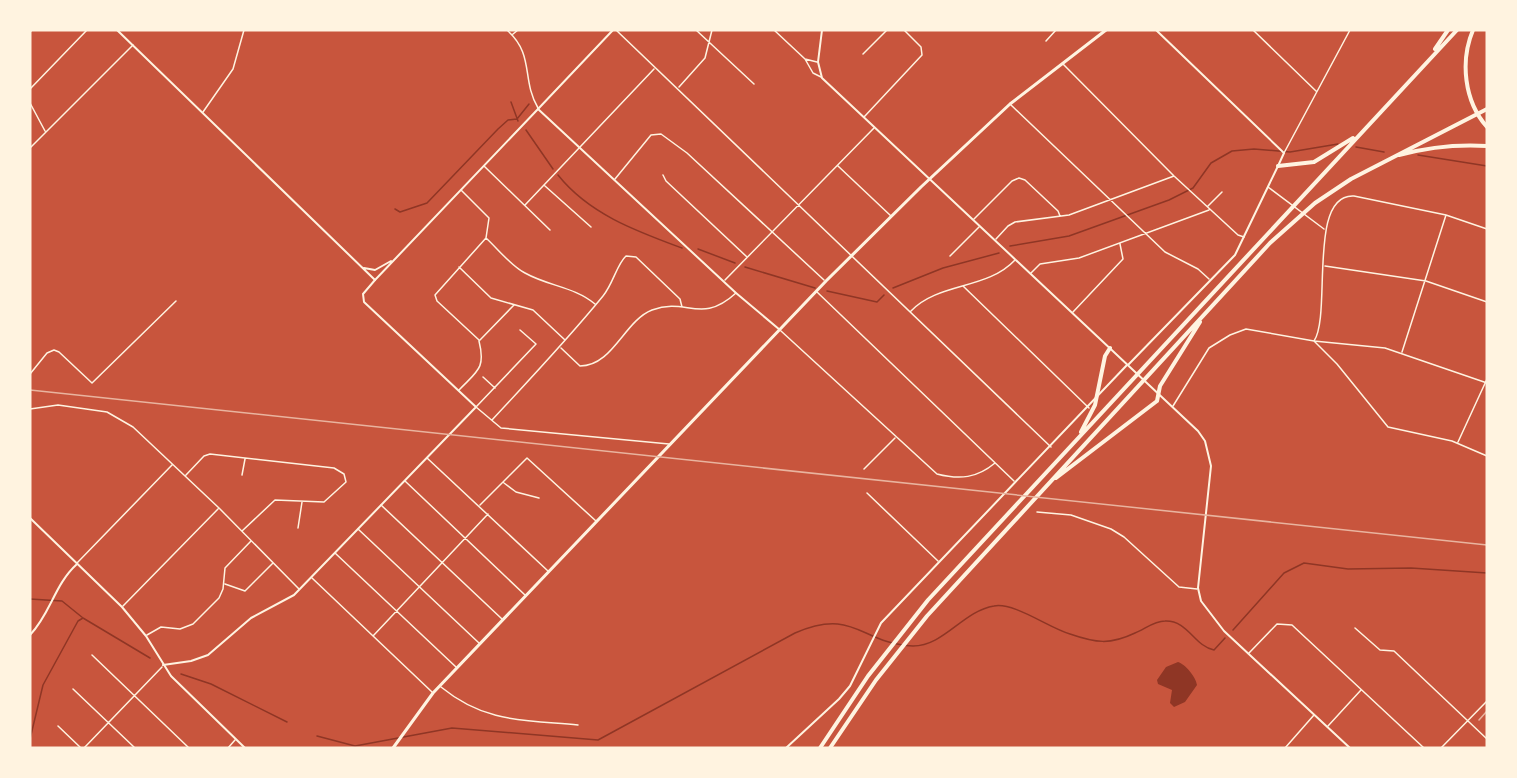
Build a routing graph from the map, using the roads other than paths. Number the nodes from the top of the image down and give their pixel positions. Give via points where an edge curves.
1 (87, 30) edge
2 (117, 30) edge
3 (244, 30) edge
4 (507, 30) edge
5 (518, 30) edge
6 (615, 30) edge
7 (696, 30) edge
8 (712, 30) edge
9 (774, 30) edge
10 (822, 30) edge
11 (887, 30) edge
12 (904, 30) edge
13 (1056, 30) edge
14 (1106, 30) edge
15 (1156, 30) edge
16 (1253, 30) edge
17 (1350, 30) edge
18 (1448, 30) edge
19 (1457, 30) edge
20 (1473, 30) edge
21 (513, 35) junction
22 (1046, 41) dead end
23 (709, 42) junction
24 (133, 45) junction
25 (864, 54) dead end
26 (805, 59) junction
27 (1428, 59) junction
28 (818, 62) junction
29 (1063, 64) junction
30 (656, 68) junction
31 (822, 78) junction
32 (753, 84) dead end
33 (678, 88) junction
34 (30, 89) edge
35 (1317, 91) junction
36 (30, 103) edge
37 (1010, 104) junction
38 (538, 109) junction
39 (1487, 109) edge
40 (203, 113) junction
41 (864, 118) junction
42 (1487, 127) edge
43 (874, 128) junction
44 (45, 132) junction
45 (1361, 132) junction
46 (1487, 146) edge
47 (580, 147) junction
48 (30, 148) edge
49 (1284, 153) junction
50 (1390, 157) junction
51 (484, 166) junction
52 (837, 166) junction
53 (1278, 166) junction
54 (663, 175) dead end
55 (1174, 176) junction
56 (930, 178) junction
57 (614, 179) junction
58 (544, 185) junction
59 (1268, 187) junction
60 (461, 189) junction
61 (1222, 192) dead end
62 (1111, 200) junction
63 (525, 205) junction
64 (798, 206) junction
65 (1208, 207) junction
66 (1210, 210) junction
67 (1446, 215) junction
68 (1060, 216) junction
69 (892, 217) junction
70 (974, 220) junction
71 (980, 225) junction
72 (591, 227) dead end
73 (1324, 229) junction
74 (1487, 229) edge
75 (550, 230) dead end
76 (773, 233) junction
77 (1146, 234) junction
78 (1245, 237) junction
79 (486, 238) junction
80 (995, 240) junction
81 (1120, 244) junction
82 (397, 256) junction
83 (851, 256) junction
84 (950, 256) dead end
85 (748, 257) junction
86 (1016, 259) junction
87 (1324, 266) junction
88 (361, 267) junction
89 (459, 267) junction
90 (1030, 273) junction
91 (375, 280) junction
92 (724, 281) junction
93 (826, 281) junction
94 (1210, 281) junction
95 (1426, 281) junction
96 (963, 286) junction
97 (817, 291) junction
98 (736, 293) junction
99 (176, 301) dead end
100 (1487, 302) edge
101 (514, 304) junction
102 (596, 304) junction
103 (682, 308) junction
104 (910, 312) junction
105 (1207, 312) junction
106 (1072, 313) junction
107 (520, 330) dead end
108 (780, 330) junction
109 (479, 340) junction
110 (566, 341) junction
111 (1314, 341) junction
112 (560, 347) junction
113 (1110, 348) junction
114 (1402, 353) junction
115 (1127, 365) junction
116 (30, 374) edge
117 (483, 378) dead end
118 (1487, 381) edge
119 (495, 388) junction
120 (458, 391) junction
121 (1159, 394) junction
122 (1173, 406) junction
123 (476, 408) junction
124 (1089, 408) junction
125 (30, 409) edge
126 (491, 421) junction
127 (896, 437) junction
128 (1077, 440) junction
129 (1458, 443) junction
130 (670, 444) junction
131 (1051, 447) junction
132 (1487, 456) edge
133 (428, 458) junction
134 (245, 459) junction
135 (995, 463) junction
136 (174, 464) junction
137 (864, 469) dead end
138 (242, 475) dead end
139 (185, 476) junction
140 (405, 481) junction
141 (503, 482) junction
142 (1015, 482) junction
143 (1046, 486) junction
144 (867, 493) dead end
145 (539, 498) dead end
146 (302, 501) junction
147 (381, 505) junction
148 (479, 506) junction
149 (219, 508) junction
150 (1038, 512) dead end
151 (488, 514) junction
152 (30, 518) edge
153 (597, 522) junction
154 (298, 528) dead end
155 (358, 530) junction
156 (242, 531) junction
157 (465, 538) junction
158 (251, 541) junction
159 (335, 554) junction
160 (939, 561) junction
161 (274, 562) junction
162 (442, 562) junction
163 (77, 564) junction
164 (549, 571) junction
165 (311, 578) junction
166 (224, 584) junction
167 (419, 587) junction
168 (1198, 589) junction
169 (299, 590) junction
170 (525, 596) junction
171 (122, 607) junction
172 (395, 610) junction
173 (502, 620) junction
174 (1355, 628) dead end
175 (30, 635) edge
176 (146, 636) junction
177 (373, 636) junction
178 (480, 644) junction
179 (1249, 653) junction
180 (92, 655) dead end
181 (163, 666) junction
182 (457, 668) junction
183 (440, 686) junction
184 (73, 689) dead end
185 (1361, 690) junction
186 (433, 693) junction
187 (134, 695) junction
188 (1487, 701) edge
189 (1315, 715) junction
190 (1468, 720) junction
191 (108, 722) junction
192 (578, 725) dead end
193 (58, 726) dead end
194 (1327, 726) junction
195 (236, 739) junction
196 (1487, 739) edge
197 (82, 748) edge
198 (135, 748) edge
199 (189, 748) edge
200 (228, 748) edge
201 (245, 748) edge
202 (393, 748) edge
203 (786, 748) edge
204 (820, 748) edge
205 (830, 748) edge
206 (1285, 748) edge
207 (1350, 748) edge
208 (1424, 748) edge
209 (1441, 748) edge

1 - 34 street
2 - 24 main road
3 - 40 street via 233,69
4 - 21 street
5 - 21 street
6 - 30 street
6 - 38 main road
7 - 23 street
8 - 23 street
9 - 26 street
10 - 28 main road
11 - 25 street
12 - 41 street via 921,47 922,55
13 - 22 street
14 - 29 main road
15 - 49 main road
16 - 35 street
17 - 35 street
18 - 27 highway
19 - 27 highway
20 - 42 highway via 1466,51 1466,78 1471,99
21 - 38 street via 523,49
23 - 32 street
23 - 33 street via 701,64
24 - 40 main road
24 - 44 street
26 - 28 street
26 - 31 street via 813,73
27 - 45 highway
28 - 31 main road
29 - 37 main road
29 - 55 street
30 - 33 street
30 - 47 street
31 - 41 main road
33 - 64 street
35 - 49 street
36 - 44 street
37 - 56 main road
37 - 62 street
38 - 47 main road
38 - 51 main road
39 - 50 highway
40 - 88 main road
41 - 43 main road
43 - 52 street
43 - 56 main road
44 - 48 street
45 - 53 highway via 1319,160
45 - 128 highway
46 - 50 highway via 1429,147
47 - 57 main road
47 - 58 street
49 - 53 main road
50 - 105 highway via 1308,209 1270,243
51 - 60 main road
51 - 63 street
52 - 64 street
52 - 69 street
53 - 59 main road
54 - 85 street
55 - 62 street
55 - 65 street
56 - 69 main road
56 - 70 main road
57 - 76 street via 651,135 657,133 687,153
57 - 92 main road
58 - 63 street
58 - 72 street
59 - 73 street
59 - 78 main road
60 - 79 street via 489,218
60 - 82 main road
61 - 65 street
62 - 68 street
62 - 77 street
63 - 75 street
64 - 76 street
64 - 83 street
65 - 66 street
66 - 77 street
66 - 78 street
67 - 73 street via 1348,196 1338,201
67 - 74 street
67 - 95 street
68 - 70 street via 1019,178
68 - 80 street via 1015,222
69 - 83 main road
70 - 71 main road
71 - 80 main road
71 - 84 street
73 - 87 street
76 - 85 street
76 - 93 street
77 - 81 street
77 - 94 street
78 - 94 main road
79 - 89 street
79 - 102 street via 523,273 585,295
80 - 86 main road
81 - 90 street via 1068,261 1040,264
81 - 106 street via 1123,259
82 - 88 main road via 381,268
82 - 91 main road
83 - 93 main road
83 - 104 street
85 - 92 street
86 - 90 main road
86 - 96 street via 995,277
87 - 95 street
87 - 111 street via 1318,335
88 - 91 main road
89 - 101 street via 491,298
89 - 109 street via 435,295
90 - 106 main road
91 - 120 main road via 363,294 364,302
92 - 98 main road
93 - 97 main road
94 - 115 main road
95 - 100 street
95 - 114 street
96 - 104 street via 929,297
96 - 124 street
97 - 108 main road
97 - 135 street
98 - 103 street via 714,309
98 - 108 main road
99 - 116 street via 92,383 54,350
101 - 109 street
101 - 110 street via 533,310
102 - 103 street via 612,285 626,256 636,257 680,299
102 - 110 street
103 - 112 street via 651,310 589,366 580,366
104 - 131 street
105 - 121 highway via 1160,386
105 - 143 highway
106 - 113 main road
107 - 119 street via 536,344
108 - 127 street
108 - 130 main road
109 - 120 street via 481,366
110 - 112 street
111 - 114 street
111 - 122 street via 1246,329 1230,335 1209,348
111 - 129 street via 1388,427
112 - 126 street
113 - 115 main road
113 - 128 highway via 1095,405
114 - 118 street
115 - 121 main road
115 - 124 main road
117 - 119 street
118 - 129 street
119 - 123 street
120 - 123 main road
121 - 122 main road
121 - 143 highway via 1157,401
122 - 168 main road via 1198,430 1210,454
123 - 126 street
123 - 133 main road
124 - 131 main road
125 - 136 street via 58,405 107,412 133,428
126 - 130 street via 501,428
127 - 135 street via 928,468 950,477 981,474
127 - 137 street
128 - 204 highway via 901,633
129 - 132 street
130 - 153 main road
131 - 142 main road
133 - 140 main road
133 - 148 street
134 - 138 street
134 - 139 street via 210,454
134 - 146 street via 341,470 346,482 324,502
135 - 142 street
136 - 139 street
136 - 163 street
139 - 149 street
140 - 147 main road
140 - 157 street
141 - 145 street via 516,492
141 - 148 street
141 - 153 street via 527,458
142 - 160 main road
143 - 205 highway via 898,650
144 - 160 street
146 - 154 street
146 - 156 street via 275,500
147 - 155 main road
147 - 162 street
148 - 151 street
149 - 156 street
149 - 171 street
150 - 168 street via 1071,515 1111,529 1179,587
151 - 157 street
151 - 164 street
152 - 163 main road
153 - 164 main road
155 - 159 main road
155 - 167 street
156 - 158 street
157 - 162 street
157 - 170 street
158 - 161 street
158 - 166 street via 225,568
159 - 165 main road
159 - 172 street
160 - 203 main road via 876,629 850,686
161 - 166 street via 245,591
161 - 169 street
162 - 167 street
162 - 173 street
163 - 171 main road
163 - 175 main road via 63,576
164 - 170 main road
165 - 169 main road
165 - 177 street
166 - 176 street via 219,598 193,624 180,629 161,627
167 - 172 street
167 - 178 street
168 - 179 main road via 1201,601 1224,631
169 - 181 main road via 251,618 208,655
170 - 173 main road
171 - 176 main road
172 - 177 street
172 - 182 street
173 - 178 main road
174 - 190 street via 1380,650 1394,651
176 - 181 main road
177 - 186 street
178 - 182 main road
179 - 185 street via 1277,624 1292,625
179 - 189 main road
180 - 187 street
181 - 187 street
181 - 195 main road
182 - 183 main road
183 - 186 main road
183 - 192 street via 483,713
184 - 191 street
185 - 194 street
185 - 208 street
186 - 202 main road
187 - 191 street
187 - 199 street
188 - 190 street
189 - 194 main road
189 - 206 street
190 - 196 street
190 - 209 street
191 - 197 street
191 - 198 street
193 - 197 street
194 - 207 main road
195 - 200 street
195 - 201 main road

